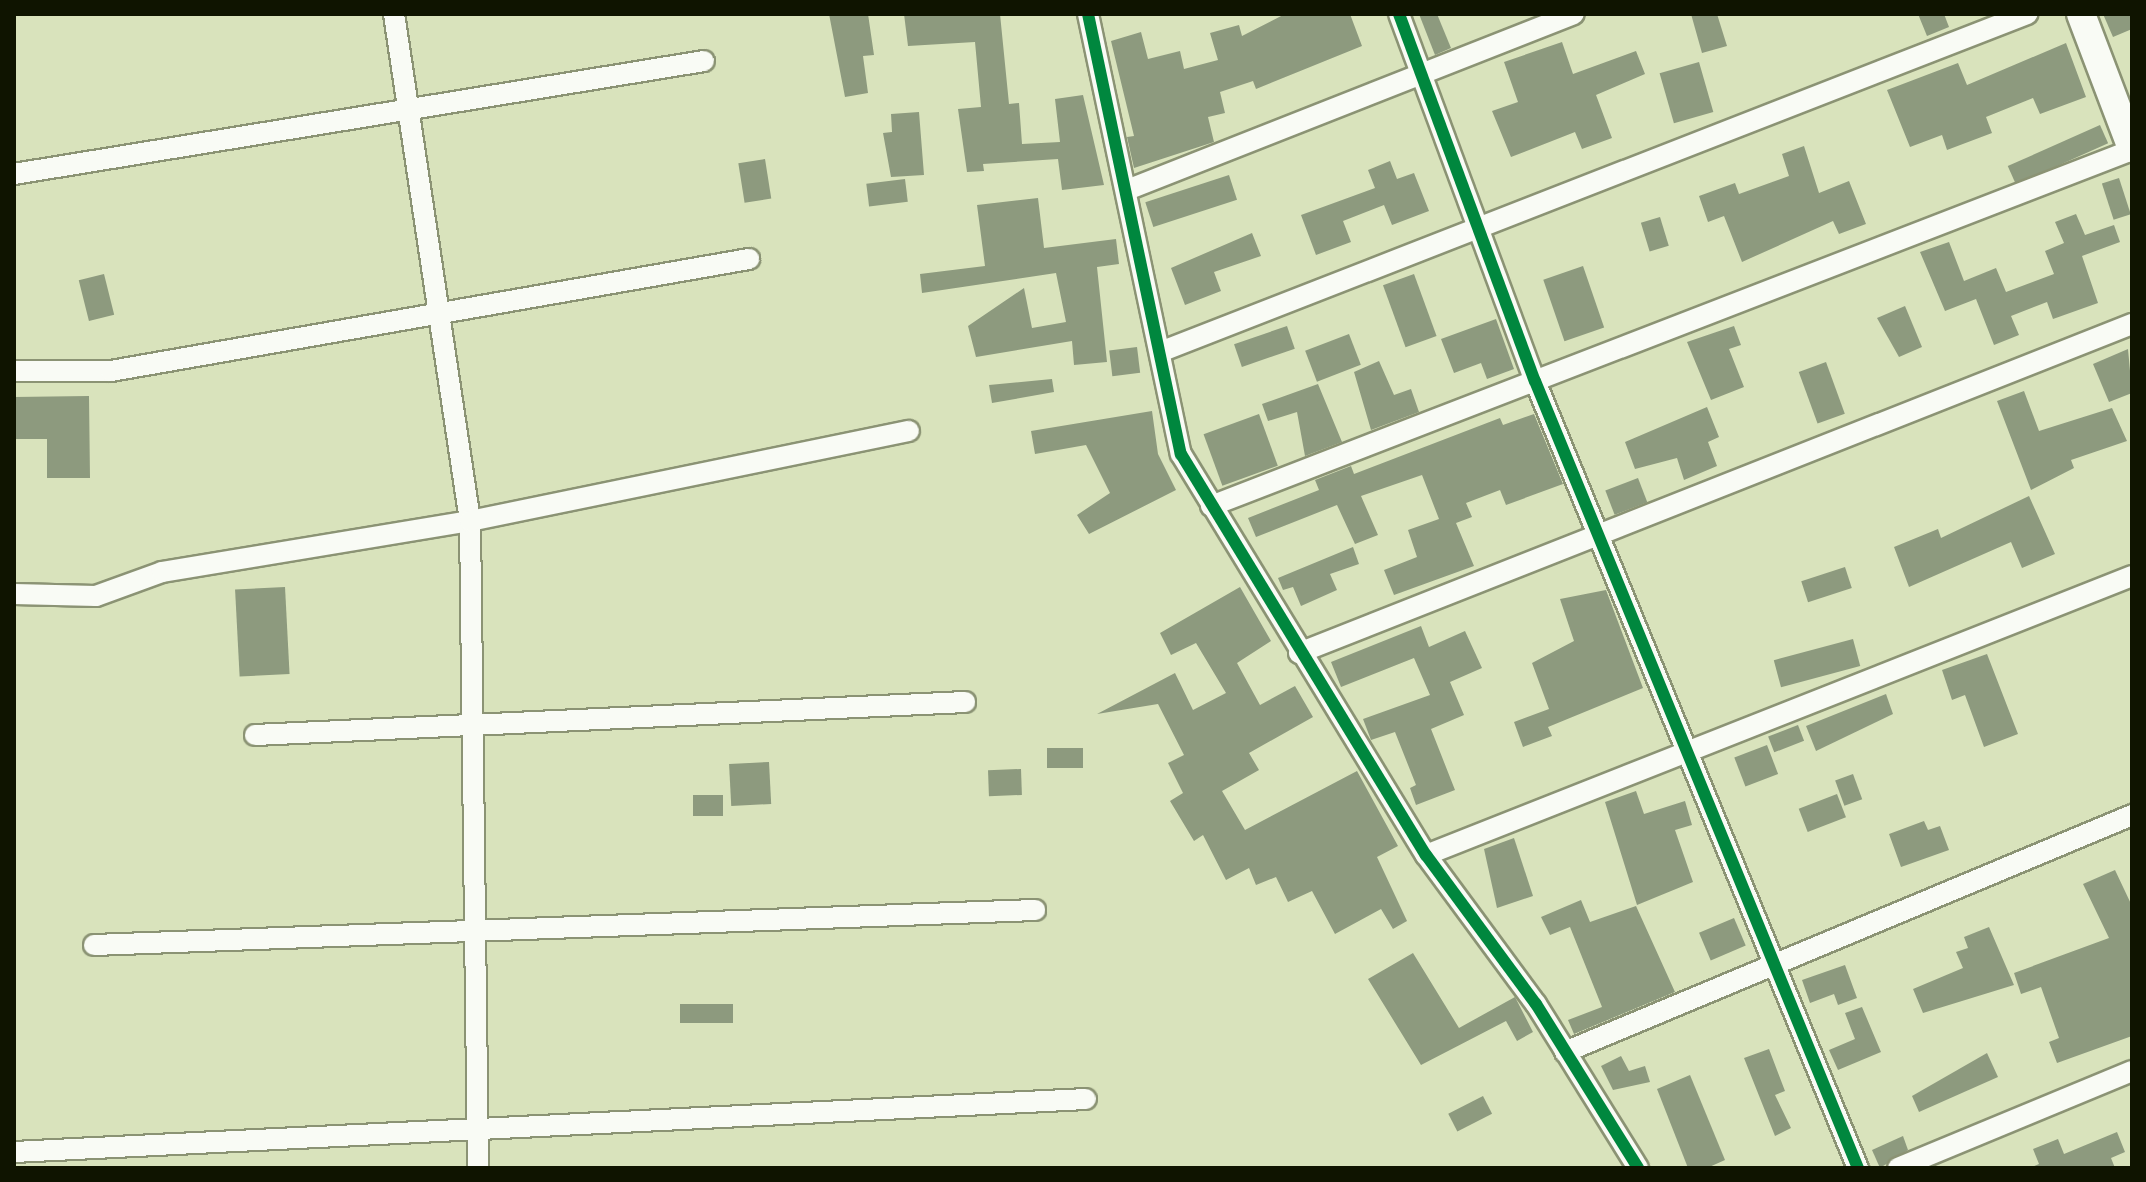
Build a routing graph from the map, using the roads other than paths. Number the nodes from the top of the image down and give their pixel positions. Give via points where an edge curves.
1 (394, 14) edge
2 (1088, 14) edge
3 (1399, 14) edge
4 (1574, 14) edge
5 (2027, 14) edge
6 (2081, 14) edge
7 (704, 61) dead end
8 (1424, 74) junction
9 (408, 111) junction
10 (2132, 149) edge
11 (14, 174) edge
12 (1127, 190) junction
13 (1480, 227) junction
14 (749, 259) dead end
15 (439, 315) junction
16 (2132, 324) edge
17 (1160, 352) junction
18 (14, 371) edge
19 (1535, 381) junction
20 (909, 431) dead end
21 (1211, 506) junction
22 (470, 521) junction
23 (1597, 535) junction
24 (2132, 576) edge
25 (14, 594) edge
26 (1299, 653) junction
27 (965, 702) dead end
28 (474, 726) junction
29 (255, 735) dead end
30 (1687, 752) junction
31 (2132, 815) edge
32 (1426, 855) junction
33 (1035, 910) dead end
34 (479, 931) junction
35 (94, 945) dead end
36 (1771, 968) junction
37 (1565, 1052) junction
38 (2132, 1071) edge
39 (1086, 1099) dead end
40 (477, 1131) junction
41 (14, 1152) edge
42 (478, 1168) edge
43 (1638, 1168) edge
44 (1858, 1168) edge
45 (1898, 1168) edge

1 - 9 street
2 - 12 street
3 - 8 street
4 - 8 street
5 - 13 street
6 - 10 main road
7 - 9 street
8 - 12 street
8 - 13 street
9 - 11 street
9 - 15 street
10 - 19 street
12 - 17 street
13 - 17 street
13 - 19 street
14 - 15 street
15 - 18 street via 111,371
15 - 22 street
16 - 23 street
17 - 21 street via 1181,454
19 - 21 street
19 - 23 street
20 - 22 street
21 - 26 street
22 - 25 street via 162,572 96,596
22 - 28 street
23 - 26 street
23 - 30 street
24 - 30 street
26 - 32 street
27 - 28 street
28 - 29 street
28 - 34 street
30 - 32 street
30 - 36 street
31 - 36 street
32 - 37 street
33 - 34 street
34 - 35 street
34 - 40 street
36 - 37 street
36 - 44 street
37 - 43 street
38 - 45 street
39 - 40 street
40 - 41 street
40 - 42 street

